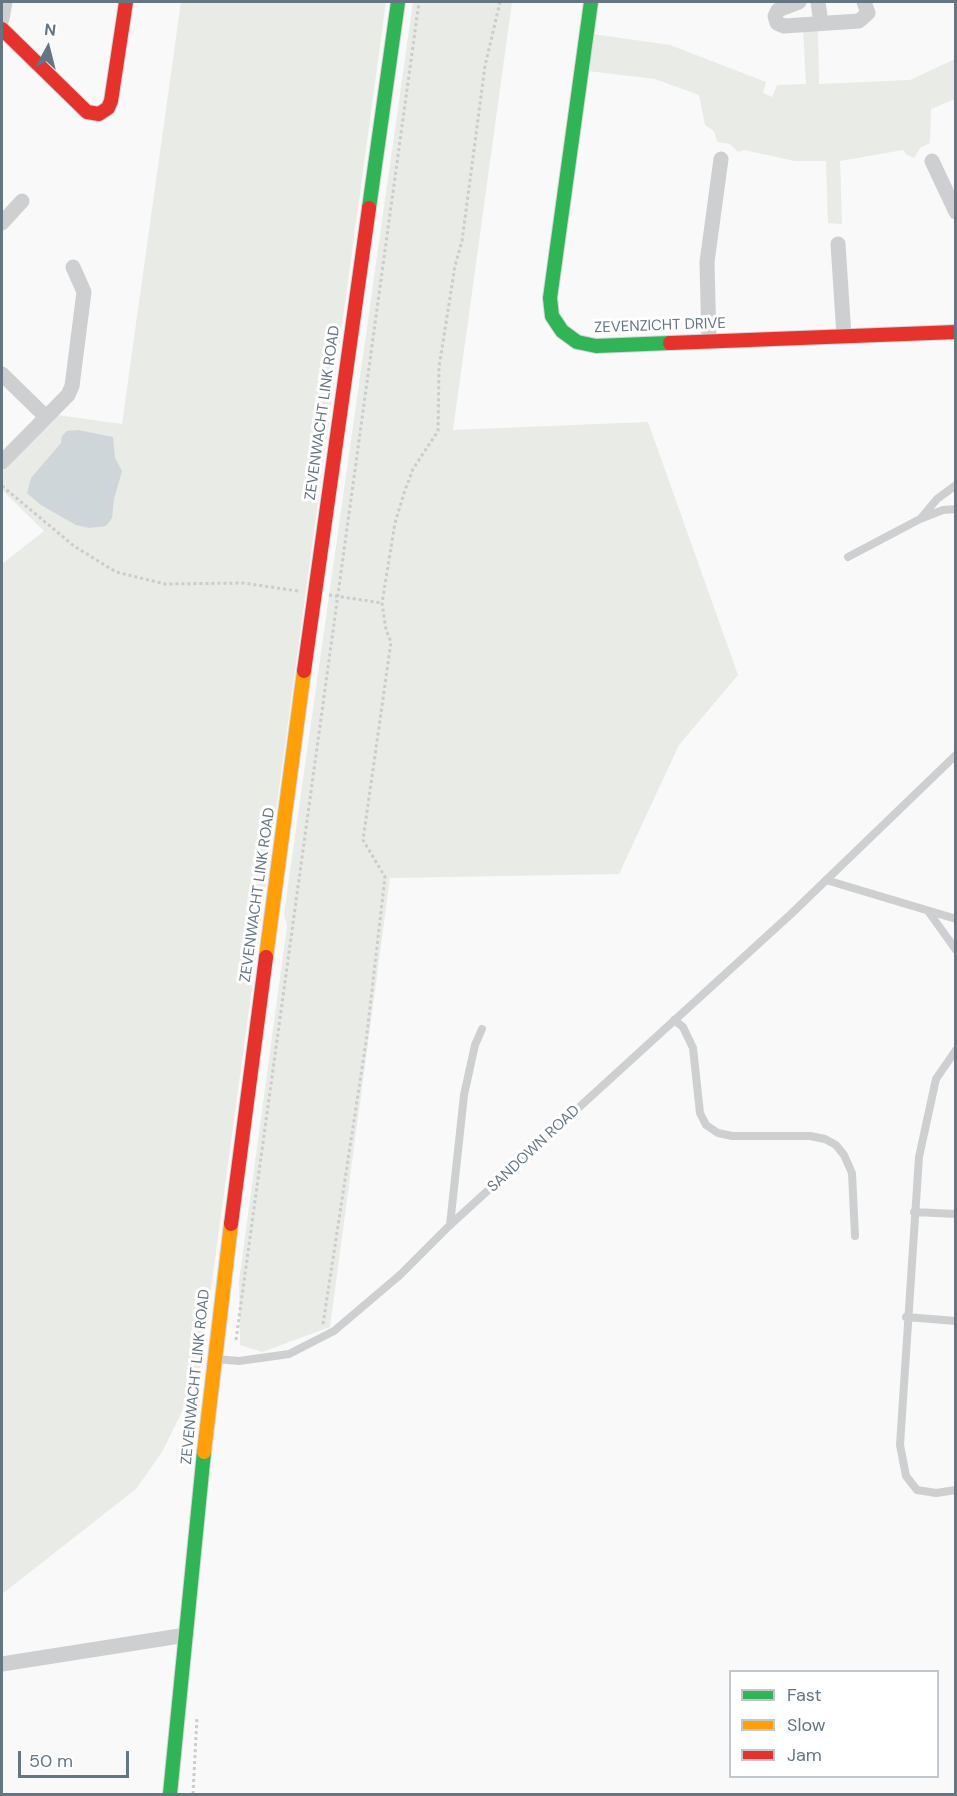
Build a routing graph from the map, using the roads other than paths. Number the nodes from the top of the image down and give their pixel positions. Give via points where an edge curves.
1 (4, 2) edge
2 (126, 2) edge
3 (398, 2) edge
4 (591, 2) edge
5 (799, 2) edge
6 (818, 2) edge
7 (864, 2) edge
8 (2, 19) edge
9 (821, 23) junction
10 (2, 28) edge
11 (721, 159) dead end
12 (932, 161) dead end
13 (22, 201) dead end
14 (956, 212) edge
15 (2, 223) edge
16 (838, 244) dead end
17 (73, 267) dead end
18 (956, 332) edge
19 (844, 336) junction
20 (709, 342) junction
21 (2, 374) edge
22 (45, 416) junction
23 (2, 462) edge
24 (956, 485) edge
25 (956, 509) edge
26 (920, 519) junction
27 (848, 557) dead end
28 (956, 755) edge
29 (826, 880) junction
30 (928, 911) junction
31 (956, 919) edge
32 (956, 950) edge
33 (674, 1020) junction
34 (482, 1029) dead end
35 (956, 1050) edge
36 (914, 1212) junction
37 (956, 1214) edge
38 (450, 1225) junction
39 (855, 1236) dead end
40 (906, 1317) junction
41 (956, 1321) edge
42 (213, 1358) junction
43 (956, 1490) edge
44 (186, 1635) junction
45 (2, 1664) edge
46 (170, 1794) edge

1 - 8 street
2 - 10 street via 111,101 99,114 87,112
3 - 42 street, ZEVENWACHT LINK ROAD
4 - 20 street, ZEVENZICHT DRIVE via 550,298 552,316 562,331 586,345
5 - 9 street via 778,10 777,23
6 - 9 street
7 - 9 street via 868,13 863,20
11 - 20 street via 707,262
12 - 14 street
13 - 15 street
16 - 19 street
17 - 22 street via 84,292 74,375 68,395
18 - 19 street, ZEVENZICHT DRIVE
19 - 20 street, ZEVENZICHT DRIVE
21 - 22 street
22 - 23 street
24 - 26 lane
25 - 26 lane
26 - 27 lane
28 - 29 lane, SANDOWN ROAD
29 - 30 lane
29 - 33 lane, SANDOWN ROAD
30 - 31 lane
30 - 32 lane
33 - 38 lane, SANDOWN ROAD
33 - 39 lane via 683,1027 693,1048 700,1113 706,1125 732,1136 810,1136 836,1145 852,1173
34 - 38 lane via 464,1095
35 - 36 lane via 936,1079 918,1157
36 - 37 lane
36 - 40 lane
38 - 42 lane, SANDOWN ROAD via 400,1275 323,1338 289,1354 266,1359 239,1362
40 - 41 lane
40 - 43 lane via 900,1445 906,1476 911,1485 926,1493
42 - 44 street, ZEVENWACHT LINK ROAD
44 - 45 street
44 - 46 street, ZEVENWACHT LINK ROAD

